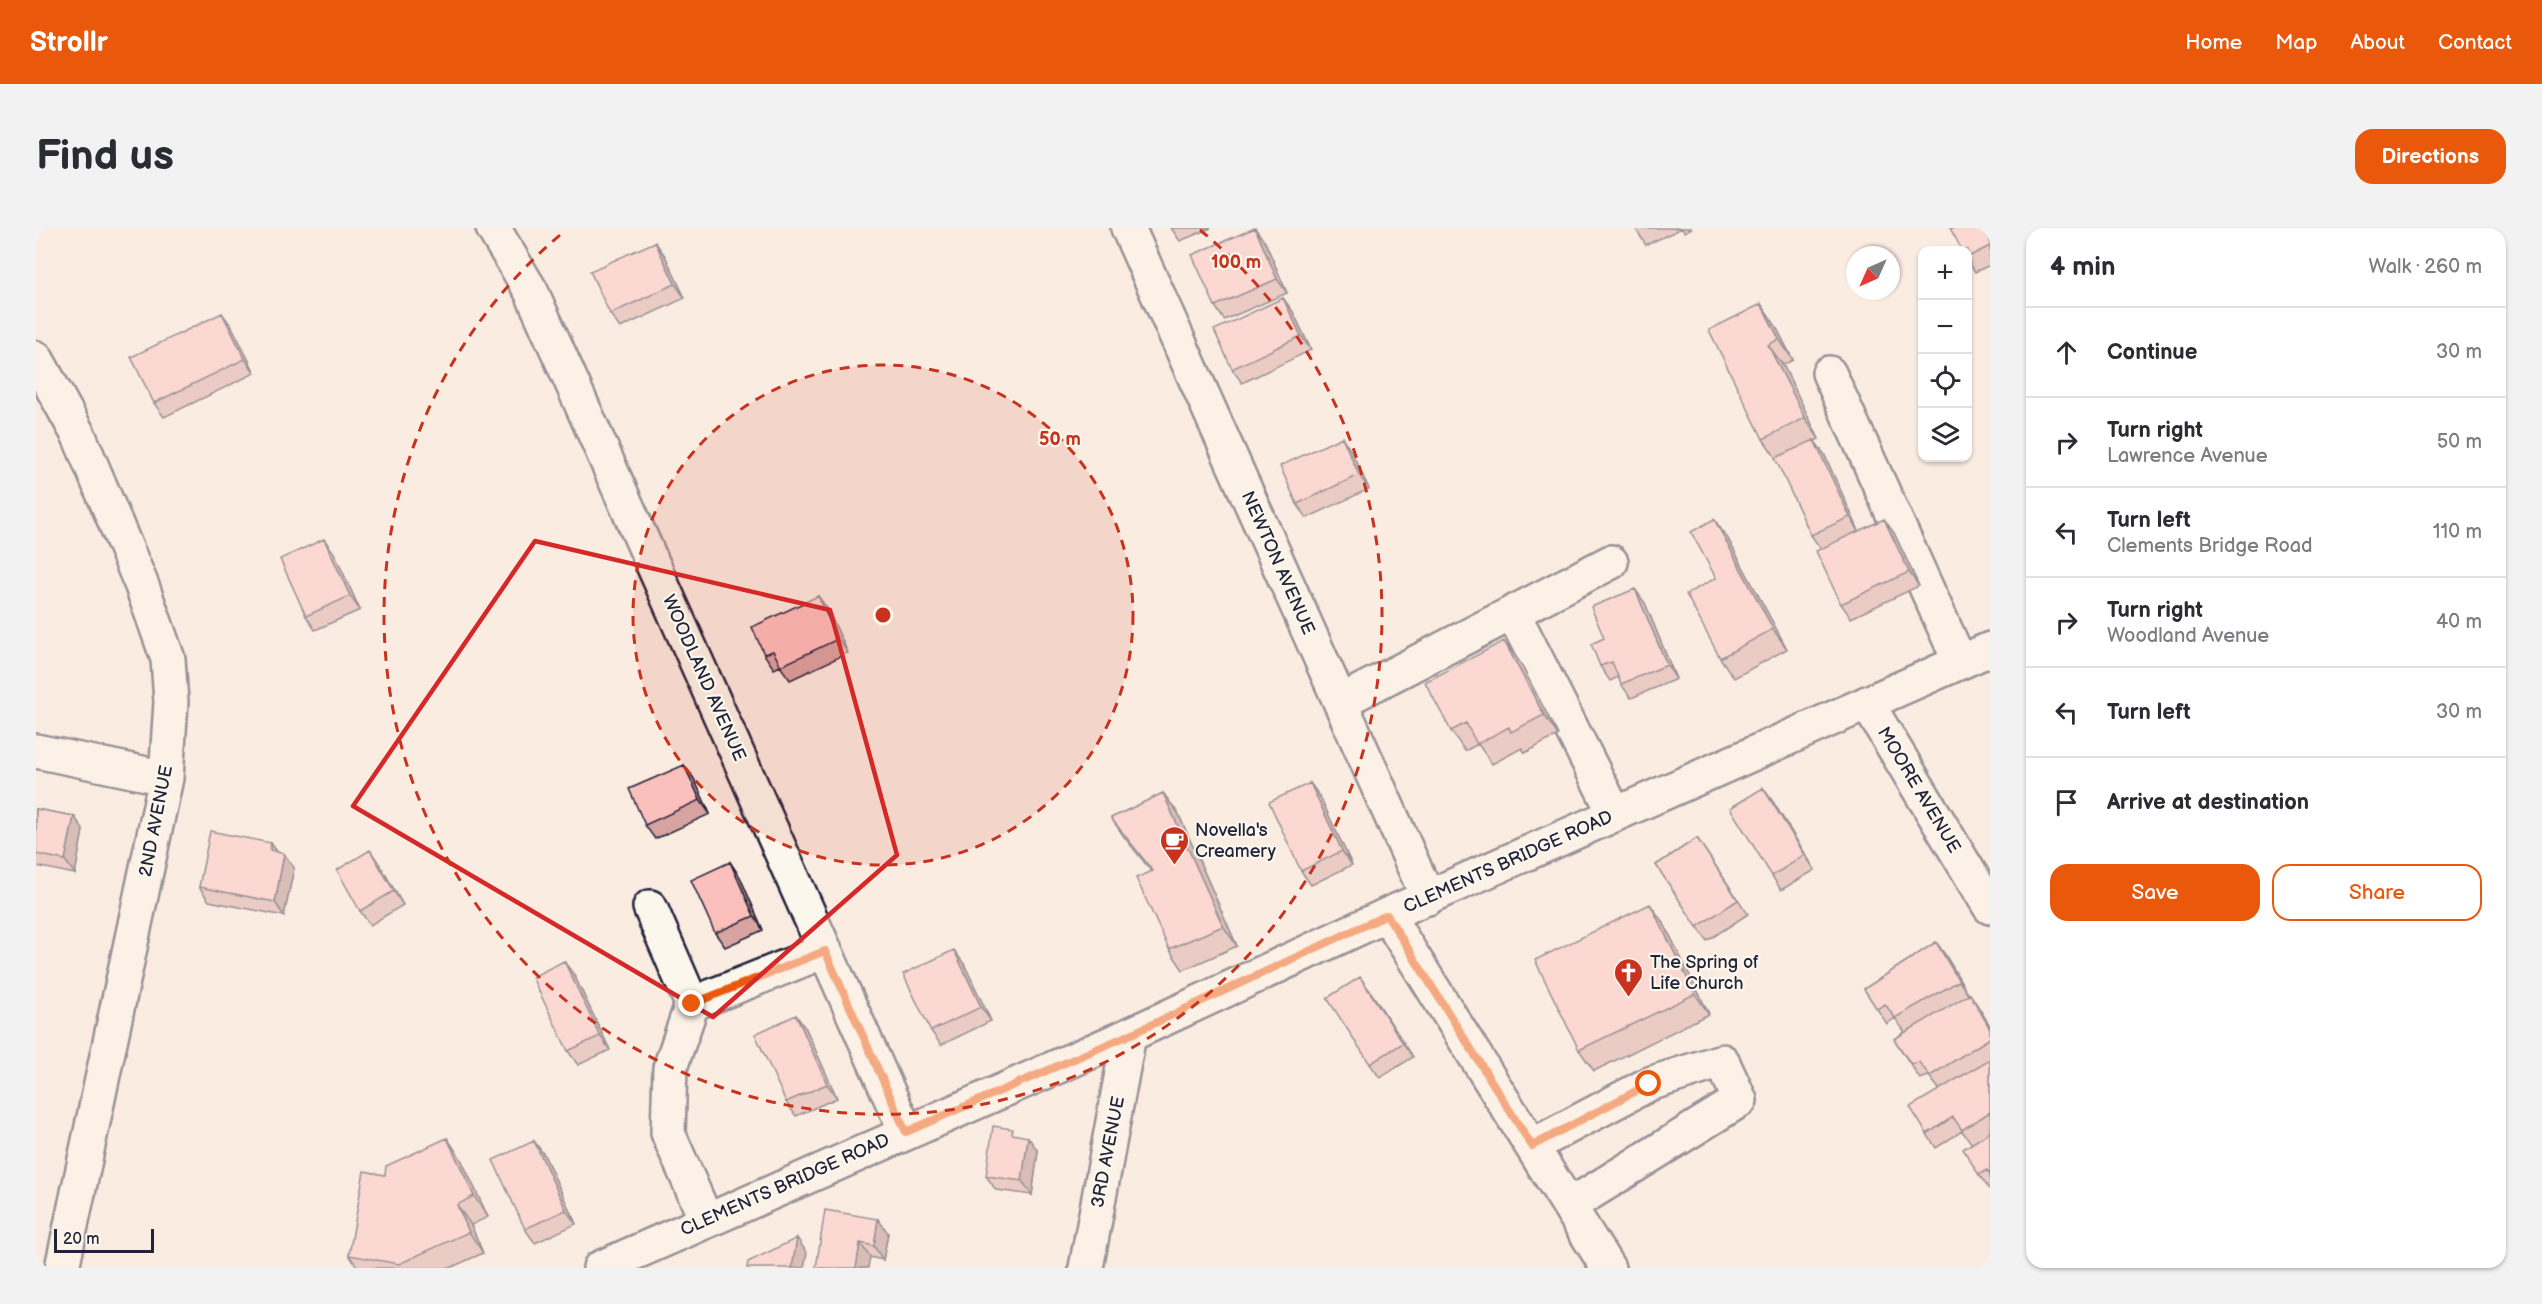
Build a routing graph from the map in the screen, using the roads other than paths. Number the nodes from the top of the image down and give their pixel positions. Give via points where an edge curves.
1 (493, 228) edge
2 (1128, 228) edge
3 (36, 358) edge
4 (1829, 373) dead end
5 (1611, 562) dead end
6 (1513, 613) junction
7 (1990, 649) edge
8 (1960, 662) junction
9 (1340, 702) junction
10 (1867, 703) junction
11 (36, 751) edge
12 (166, 778) junction
13 (1615, 814) junction
14 (1428, 898) junction
15 (650, 907) dead end
16 (1990, 907) edge
17 (1387, 915) junction
18 (825, 951) junction
19 (692, 1004) junction
20 (1129, 1035) junction
21 (906, 1132) junction
22 (1532, 1146) junction
23 (1569, 1206) junction
24 (706, 1220) junction
25 (62, 1268) edge
26 (600, 1268) edge
27 (1086, 1268) edge
28 (1608, 1268) edge

1 - 18 street, WOODLAND AVENUE via 531,291
2 - 9 street, NEWTON AVENUE
3 - 12 street, 2ND AVENUE via 84,447 168,659 171,702
4 - 8 street
5 - 6 street
6 - 9 street
6 - 13 street
7 - 8 street, CLEMENTS BRIDGE ROAD
8 - 10 street, CLEMENTS BRIDGE ROAD
9 - 14 street, NEWTON AVENUE
10 - 13 street, CLEMENTS BRIDGE ROAD
10 - 16 street, MOORE AVENUE
11 - 12 street
12 - 25 street, 2ND AVENUE
13 - 14 street, CLEMENTS BRIDGE ROAD
14 - 17 street, CLEMENTS BRIDGE ROAD
15 - 19 street
17 - 20 street, CLEMENTS BRIDGE ROAD
17 - 22 street
18 - 19 street
18 - 21 street, WOODLAND AVENUE
19 - 24 street via 670,1068 668,1134
20 - 21 street, CLEMENTS BRIDGE ROAD
20 - 27 street, 3RD AVENUE
21 - 24 street, CLEMENTS BRIDGE ROAD
22 - 23 street
22 - 23 street via 1649,1084 1722,1061 1740,1100
23 - 28 street
24 - 26 street, CLEMENTS BRIDGE ROAD

